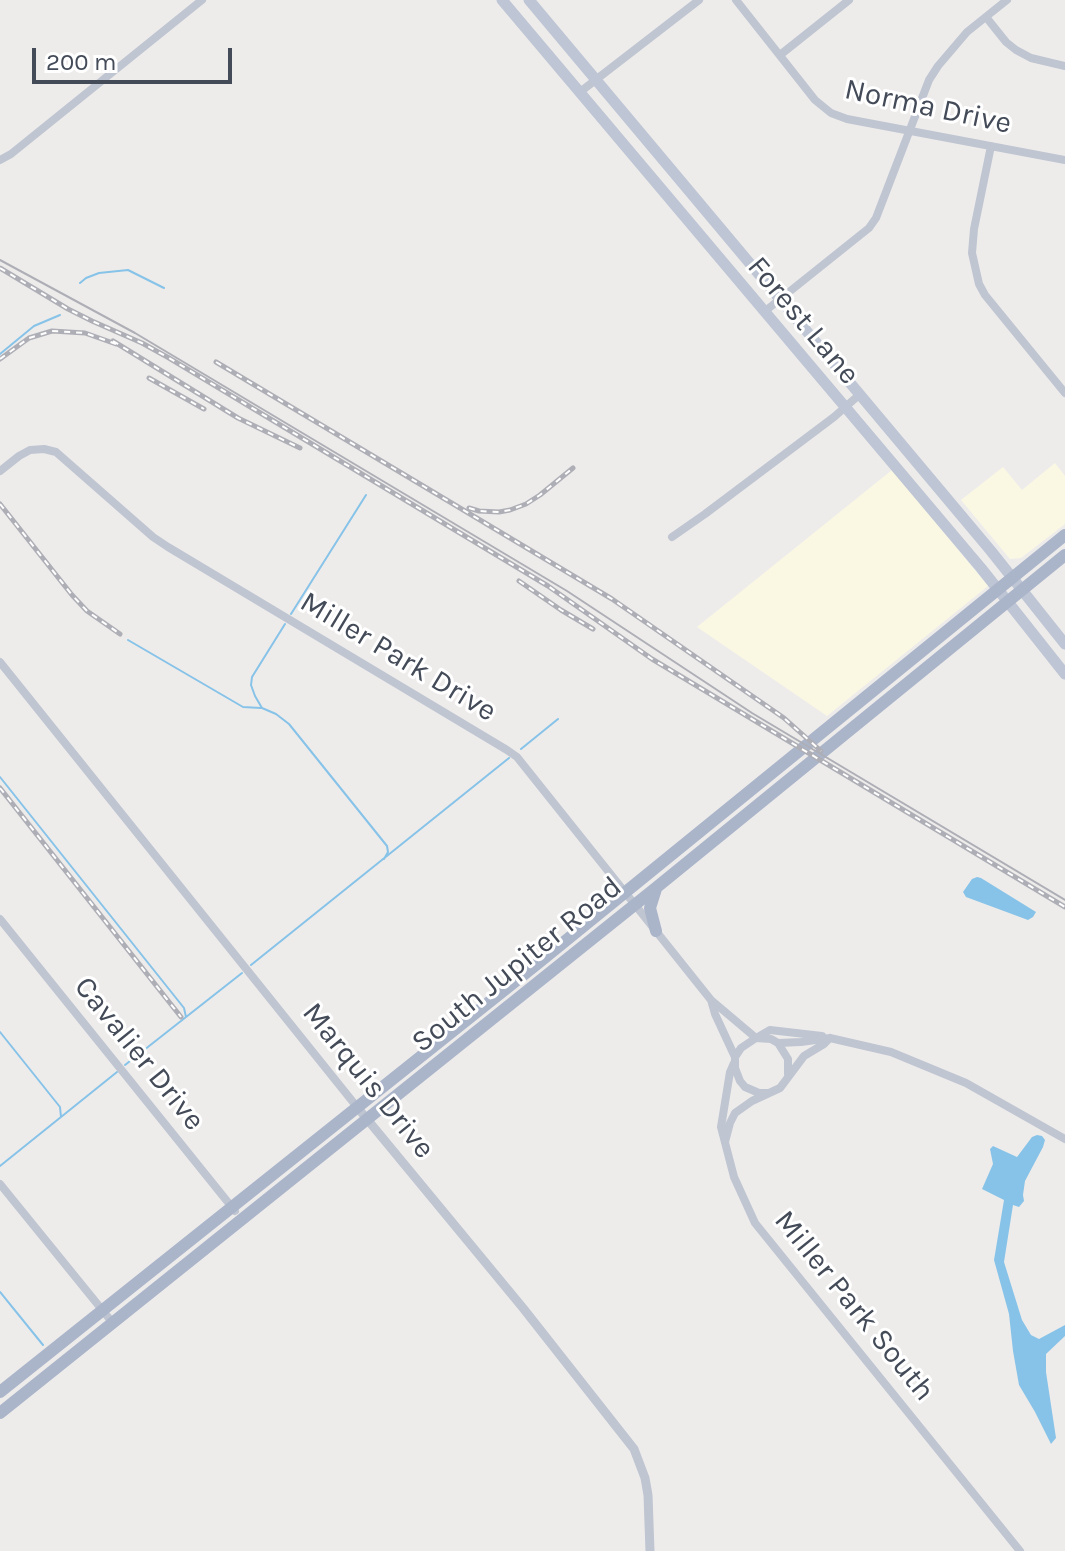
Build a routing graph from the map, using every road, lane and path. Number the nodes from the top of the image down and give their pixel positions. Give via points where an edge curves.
1 (202, 0) edge
2 (502, 0) edge
3 (529, 0) edge
4 (699, 0) edge
5 (736, 0) edge
6 (849, 0) edge
7 (1007, 0) edge
8 (986, 17) junction
9 (780, 55) junction
10 (1065, 66) edge
11 (596, 81) junction
12 (580, 92) junction
13 (908, 131) junction
14 (991, 146) junction
15 (0, 160) edge
16 (1065, 160) edge
17 (693, 197) junction
18 (678, 210) junction
19 (779, 300) junction
20 (764, 312) junction
21 (1065, 393) edge
22 (859, 395) junction
23 (845, 409) junction
24 (0, 471) edge
25 (1065, 535) edge
26 (672, 537) dead end
27 (1065, 555) edge
28 (1012, 578) junction
29 (999, 589) junction
30 (1022, 590) junction
31 (1008, 602) junction
32 (1065, 644) edge
33 (0, 662) edge
34 (1065, 674) edge
35 (888, 680) junction
36 (897, 692) junction
37 (731, 807) junction
38 (741, 818) junction
39 (657, 887) junction
40 (625, 892) junction
41 (634, 905) junction
42 (0, 919) edge
43 (656, 931) junction
44 (492, 1000) junction
45 (711, 1000) junction
46 (501, 1011) junction
47 (757, 1038) junction
48 (830, 1038) junction
49 (778, 1043) junction
50 (735, 1060) junction
51 (787, 1078) junction
52 (770, 1093) junction
53 (357, 1107) junction
54 (367, 1118) junction
55 (1065, 1139) edge
56 (725, 1144) junction
57 (0, 1184) edge
58 (231, 1207) junction
59 (241, 1219) junction
60 (165, 1261) junction
61 (174, 1273) junction
62 (103, 1311) junction
63 (112, 1322) junction
64 (36, 1364) junction
65 (46, 1376) junction
66 (0, 1392) edge
67 (0, 1413) edge
68 (650, 1551) edge
69 (1020, 1551) edge

1 - 15 street
2 - 12 main road, Forest Lane
3 - 11 main road, Forest Lane
4 - 11 street
5 - 9 street, Norma Drive
6 - 9 street
7 - 8 street
8 - 10 street via 1016,50
8 - 13 street via 938,66
9 - 13 street, Norma Drive via 831,113
11 - 12 street
11 - 17 main road, Forest Lane
12 - 18 main road, Forest Lane
13 - 14 street, Norma Drive
13 - 19 street via 869,228
14 - 16 street, Norma Drive
14 - 21 street via 974,229 972,253 979,284
17 - 18 main road
17 - 19 main road, Forest Lane
18 - 20 main road, Forest Lane
19 - 20 street
19 - 22 main road, Forest Lane
20 - 23 main road, Forest Lane
22 - 23 street
22 - 28 main road, Forest Lane
23 - 26 street
23 - 29 main road, Forest Lane
24 - 40 street, Miller Park Drive via 30,450 56,452 168,547 507,750
25 - 28 main road, South Jupiter Road
27 - 30 main road, South Jupiter Road
28 - 29 main road, South Jupiter Road
28 - 30 main road, Forest Lane
29 - 31 main road, Forest Lane
29 - 35 main road, South Jupiter Road
30 - 31 main road, South Jupiter Road
30 - 32 main road, Forest Lane
31 - 34 main road, Forest Lane
31 - 36 main road, South Jupiter Road
33 - 53 street, Marquis Drive
35 - 36 main road
35 - 37 main road, South Jupiter Road
36 - 38 main road, South Jupiter Road
37 - 38 main road
37 - 40 main road, South Jupiter Road
38 - 39 main road, South Jupiter Road
39 - 41 main road, South Jupiter Road
39 - 43 main road via 650,908
40 - 41 street, Miller Park Drive
40 - 44 main road, South Jupiter Road
41 - 43 street, Miller Park Drive
41 - 46 main road, South Jupiter Road
42 - 58 street, Cavalier Drive
43 - 45 street, Miller Park Drive
44 - 46 main road
44 - 53 main road, South Jupiter Road
45 - 47 street
45 - 50 street
46 - 54 main road, South Jupiter Road
47 - 48 street via 770,1030
47 - 49 street
47 - 50 street via 745,1043
48 - 49 street
48 - 51 street via 804,1056
48 - 55 street via 938,1070
49 - 51 street via 788,1059
50 - 52 street via 745,1087
50 - 56 street, Miller Park South via 721,1127
51 - 52 street
52 - 56 street via 735,1113
53 - 54 street, Marquis Drive
53 - 58 main road, South Jupiter Road
54 - 59 main road, South Jupiter Road
54 - 68 street, Marquis Drive via 634,1449 648,1495
56 - 69 street, Miller Park South via 755,1223
57 - 62 street
58 - 59 street, Cavalier Drive
58 - 60 main road, South Jupiter Road
59 - 61 main road, South Jupiter Road
60 - 61 main road
60 - 62 main road, South Jupiter Road
61 - 63 main road, South Jupiter Road
62 - 63 street
62 - 64 main road, South Jupiter Road
63 - 65 main road, South Jupiter Road
64 - 65 main road
64 - 66 main road, South Jupiter Road
65 - 67 main road, South Jupiter Road

